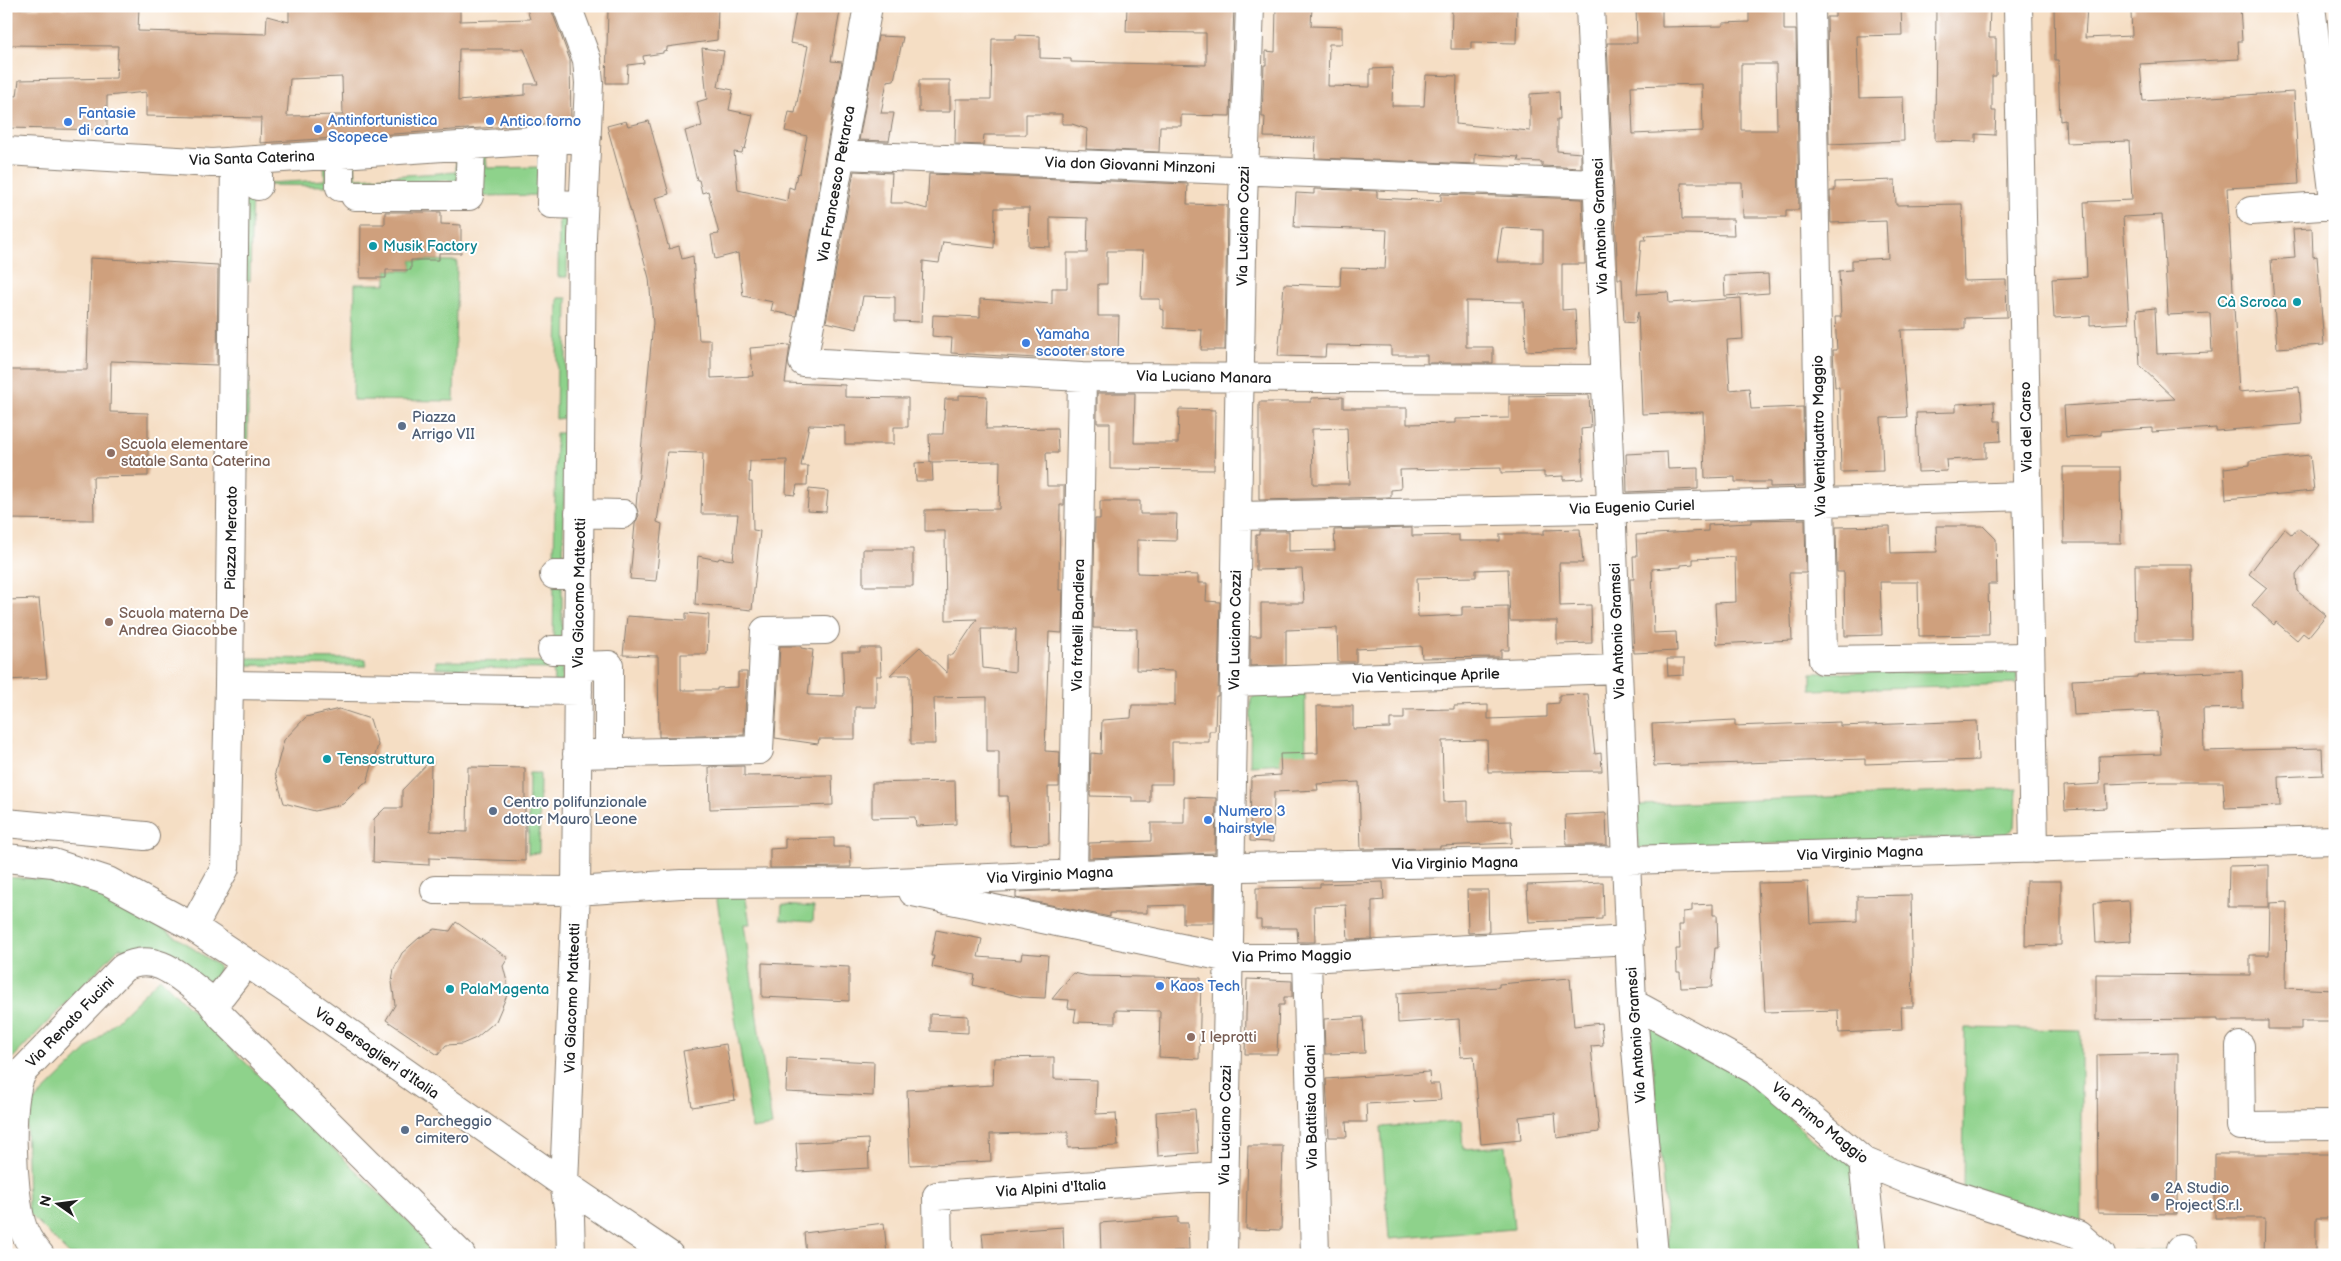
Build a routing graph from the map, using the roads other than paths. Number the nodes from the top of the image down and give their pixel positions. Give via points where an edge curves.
1 (567, 6) edge
2 (868, 6) edge
3 (1250, 6) edge
4 (1590, 6) edge
5 (1811, 6) edge
6 (2018, 6) edge
7 (2311, 6) edge
8 (587, 137) junction
9 (553, 140) junction
10 (471, 144) junction
11 (6, 152) edge
12 (340, 154) junction
13 (841, 155) junction
14 (251, 169) junction
15 (1244, 169) junction
16 (1598, 184) junction
17 (583, 205) junction
18 (2335, 206) edge
19 (2251, 211) dead end
20 (803, 362) joint
21 (1082, 376) junction
22 (1240, 378) junction
23 (1606, 379) junction
24 (2027, 496) junction
25 (1820, 501) junction
26 (1612, 508) junction
27 (579, 513) junction
28 (623, 514) dead end
29 (1237, 516) junction
30 (825, 630) dead end
31 (2030, 657) junction
32 (571, 664) junction
33 (1618, 670) junction
34 (1234, 682) junction
35 (228, 684) junction
36 (609, 753) junction
37 (577, 754) junction
38 (6, 823) edge
39 (145, 836) dead end
40 (2335, 840) edge
41 (2034, 849) junction
42 (6, 858) edge
43 (1627, 860) junction
44 (1230, 867) junction
45 (1073, 874) junction
46 (872, 884) junction
47 (435, 890) dead end
48 (576, 891) junction
49 (193, 928) junction
50 (1630, 940) junction
51 (1229, 958) junction
52 (1308, 958) junction
53 (246, 963) junction
54 (209, 999) junction
55 (1632, 1003) junction
56 (2240, 1046) dead end
57 (2335, 1126) edge
58 (1863, 1161) junction
59 (1224, 1176) junction
60 (564, 1184) junction
61 (40, 1255) edge
62 (461, 1255) edge
63 (571, 1255) edge
64 (669, 1255) edge
65 (938, 1255) edge
66 (1223, 1255) edge
67 (1315, 1255) edge
68 (1654, 1255) edge
69 (1873, 1255) edge
70 (2101, 1255) edge

1 - 8 street, Via Giacomo Matteotti via 587,60
2 - 13 street, Via Francesco Petrarca
3 - 15 street, Via Luciano Cozzi
4 - 16 street, Via Antonio Gramsci
5 - 25 street, Via Ventiquattro Maggio
6 - 24 street, Via del Carso
7 - 18 street
8 - 9 street, Via Santa Caterina
8 - 17 street, Via Giacomo Matteotti
9 - 10 street, Via Santa Caterina
9 - 17 street via 551,204
10 - 12 street, Via Santa Caterina
10 - 12 street via 469,196 348,192
11 - 14 street, Via Santa Caterina via 212,163
12 - 14 street, Via Santa Caterina
13 - 15 street, Via don Giovanni Minzoni
13 - 20 street, Via Francesco Petrarca
14 - 35 street, Piazza Mercato via 237,648
15 - 16 street, Via don Giovanni Minzoni
15 - 22 street, Via Luciano Cozzi
16 - 23 street, Via Antonio Gramsci
17 - 27 street, Via Giacomo Matteotti
18 - 19 street
20 - 21 street, Via Luciano Manara
21 - 22 street, Via Luciano Manara
21 - 45 street, Via fratelli Bandiera
22 - 23 street, Via Luciano Manara
22 - 29 street, Via Luciano Cozzi
23 - 26 street, Via Antonio Gramsci
24 - 25 street, Via Eugenio Curiel
24 - 31 street, Via del Carso
25 - 26 street, Via Eugenio Curiel
25 - 31 street, Via Ventiquattro Maggio via 1823,660
26 - 29 street, Via Eugenio Curiel
26 - 33 street, Via Antonio Gramsci
27 - 28 street
27 - 32 street, Via Giacomo Matteotti via 566,575
29 - 34 street, Via Luciano Cozzi
30 - 36 street via 765,631 759,750
31 - 41 street, Via del Carso
32 - 35 street
32 - 36 street via 609,665
32 - 37 street, Via Giacomo Matteotti
33 - 34 street, Via Venticinque Aprile
33 - 43 street, Via Antonio Gramsci
34 - 44 street, Via Luciano Cozzi
35 - 49 street, Piazza Mercato via 225,868
36 - 37 street
37 - 48 street, Via Giacomo Matteotti
38 - 39 street
40 - 41 street, Via Virginio Magna
41 - 43 street, Via Virginio Magna
42 - 49 street, Via Bersaglieri d'Italia via 53,863 108,881
43 - 44 street, Via Virginio Magna
43 - 50 street, Via Antonio Gramsci
44 - 45 street, Via Virginio Magna
44 - 51 street, Via Luciano Cozzi
45 - 46 street, Via Virginio Magna
46 - 48 street, Via Virginio Magna via 690,884
46 - 51 street, Via Primo Maggio
47 - 48 street, Via Virginio Magna
48 - 60 street, Via Giacomo Matteotti
49 - 53 street, Via Bersaglieri d'Italia
50 - 52 street, Via Primo Maggio
50 - 55 street, Via Antonio Gramsci
51 - 52 street, Via Primo Maggio
51 - 59 street, Via Luciano Cozzi
52 - 67 street, Via Battista Oldani
53 - 54 street via 222,994 214,1000
53 - 60 street, Via Bersaglieri d'Italia
54 - 61 street, Via Renato Fucini via 162,964 138,962 129,965 18,1078 13,1158 20,1222 29,1242
54 - 62 street, Via Renato Fucini via 222,1017
55 - 58 street, Via Primo Maggio via 1755,1070
55 - 68 street, Via Antonio Gramsci
56 - 57 street via 2241,1126
58 - 69 street
58 - 70 street, Via Primo Maggio via 1906,1179 2078,1235
59 - 65 street, Via Alpini d'Italia via 937,1196
59 - 66 street, Via Luciano Cozzi
60 - 63 street, Via Giacomo Matteotti via 570,1218
60 - 64 street, Via Bersaglieri d'Italia

